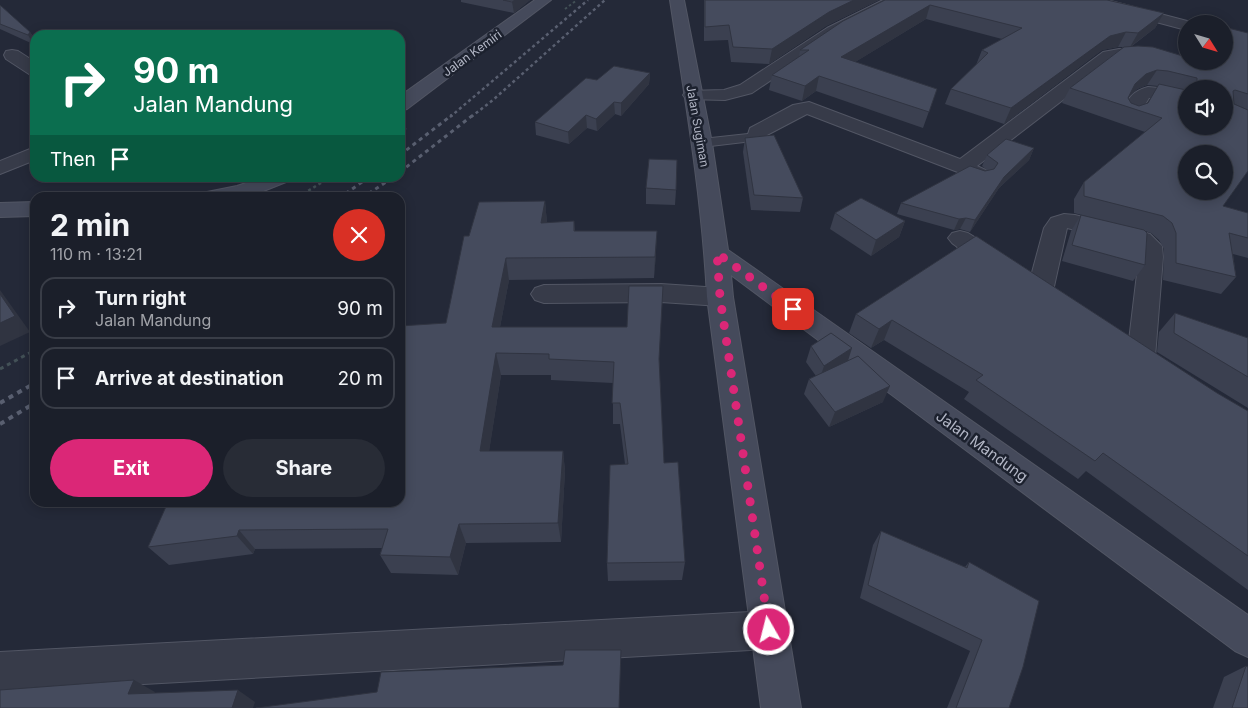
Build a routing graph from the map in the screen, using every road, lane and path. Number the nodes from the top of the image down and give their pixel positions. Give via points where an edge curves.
1 (544, 0) edge
2 (677, 0) edge
3 (894, 0) edge
4 (1090, 0) edge
5 (1178, 23) edge
6 (1168, 61) edge
7 (23, 62) edge
8 (0, 69) edge
9 (692, 96) junction
10 (1178, 99) edge
11 (405, 101) edge
12 (1130, 114) edge
13 (754, 137) joint
14 (702, 142) junction
15 (30, 155) edge
16 (0, 168) edge
17 (962, 168) junction
18 (981, 175) edge
19 (268, 182) edge
20 (323, 182) edge
21 (242, 192) edge
22 (307, 192) edge
23 (30, 209) edge
24 (0, 210) edge
25 (960, 238) dead end
26 (717, 253) junction
27 (1027, 282) junction
28 (544, 294) dead end
29 (720, 297) junction
30 (1063, 306) edge
31 (1118, 342) edge
32 (30, 353) edge
33 (1141, 357) junction
34 (0, 369) edge
35 (1164, 372) edge
36 (769, 630) junction
37 (1248, 638) edge
38 (0, 672) edge
39 (781, 708) edge

1 - 11 main road, Jalan Kemiri
2 - 9 main road, Jalan Sugiman
3 - 9 street via 833,30 746,89 724,95
4 - 5 street
6 - 17 street via 1117,53 1109,56
7 - 8 street
9 - 14 main road, Jalan Sugiman
10 - 12 street via 1143,94
13 - 14 lane
13 - 17 street via 757,132 800,108 809,108
14 - 26 main road, Jalan Sugiman
15 - 16 street
17 - 18 street
19 - 21 main road
20 - 22 path
23 - 24 main road
25 - 27 street
26 - 29 main road, Jalan Sugiman
26 - 37 main road, Jalan Mandung
27 - 30 street
27 - 33 street via 1058,222 1075,222 1142,239 1150,246 1151,257
28 - 29 street via 661,293
29 - 36 main road, Jalan Sugiman
31 - 33 street
32 - 34 path
33 - 35 street
36 - 38 street
36 - 39 main road, Jalan Sugiman

